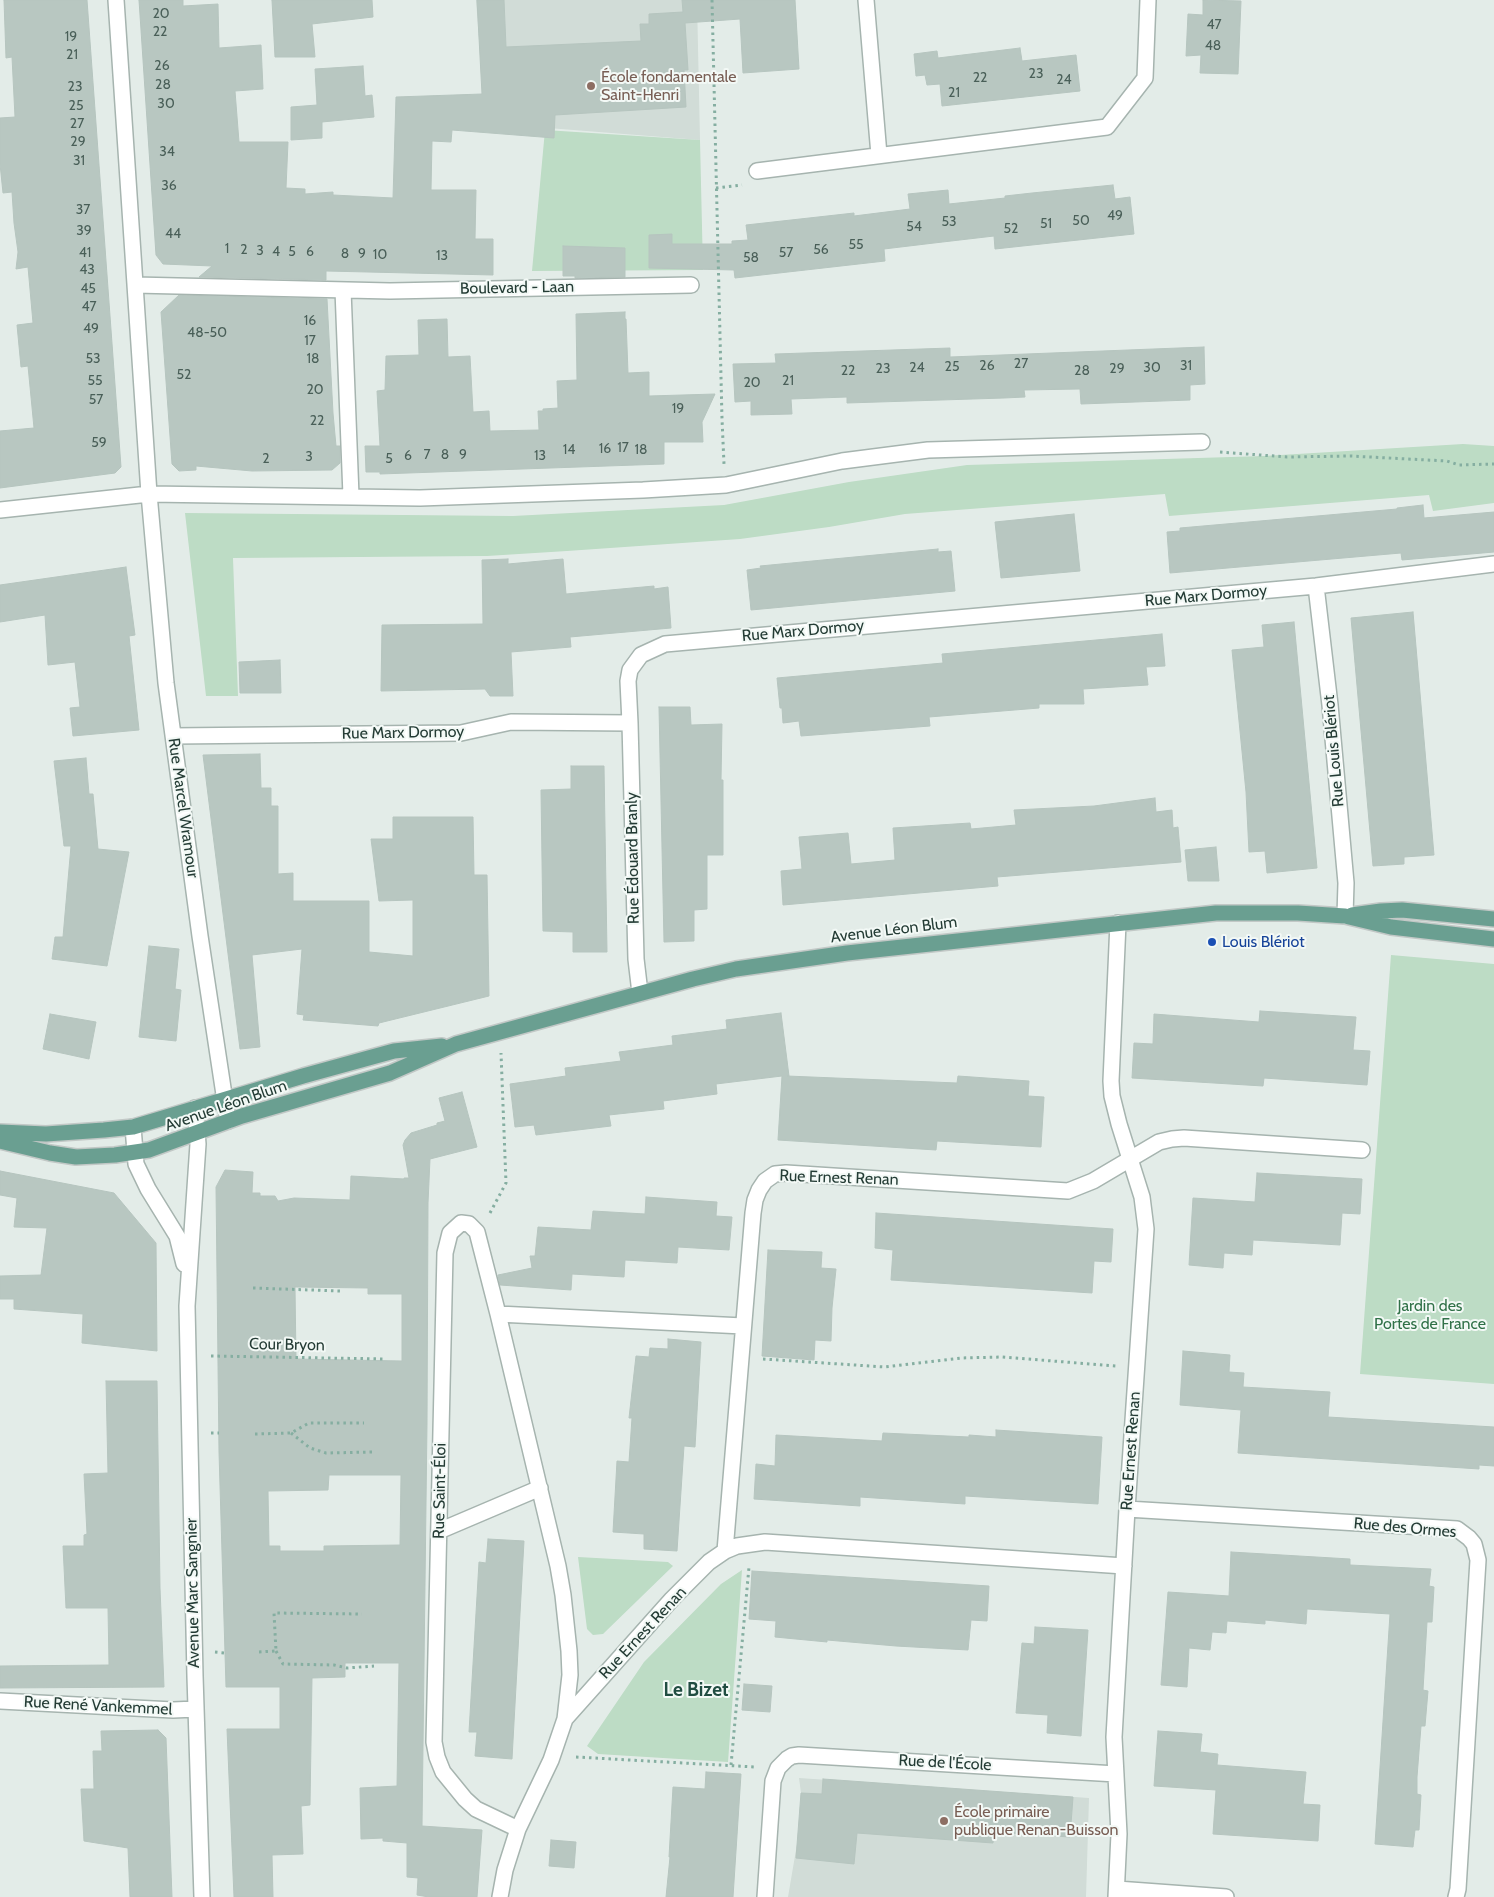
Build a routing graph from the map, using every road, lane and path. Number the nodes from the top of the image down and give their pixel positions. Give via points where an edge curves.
1 (116, 0) edge
2 (712, 0) edge
3 (866, 0) edge
4 (1148, 0) edge
5 (879, 155) junction
6 (757, 171) dead end
7 (136, 285) junction
8 (691, 285) dead end
9 (343, 290) junction
10 (1202, 442) joint
11 (1494, 464) edge
12 (726, 485) junction
13 (149, 494) junction
14 (351, 496) junction
15 (0, 510) edge
16 (1494, 564) edge
17 (1316, 586) junction
18 (630, 722) junction
19 (173, 736) junction
20 (1345, 916) junction
21 (1494, 919) edge
22 (1118, 923) junction
23 (1494, 939) edge
24 (640, 993) junction
25 (498, 1033) junction
26 (456, 1044) junction
27 (224, 1100) junction
28 (195, 1108) junction
29 (228, 1121) junction
30 (133, 1126) junction
31 (0, 1132) edge
32 (198, 1133) junction
33 (0, 1141) edge
34 (1362, 1150) dead end
35 (134, 1153) junction
36 (1130, 1158) junction
37 (478, 1235) junction
38 (188, 1288) junction
39 (254, 1288) dead end
40 (340, 1291) dead end
41 (498, 1314) junction
42 (743, 1326) junction
43 (189, 1356) junction
44 (741, 1358) junction
45 (385, 1359) dead end
46 (1136, 1368) junction
47 (364, 1423) dead end
48 (291, 1433) junction
49 (255, 1434) dead end
50 (374, 1452) dead end
51 (540, 1488) junction
52 (1127, 1508) junction
53 (439, 1531) junction
54 (751, 1543) junction
55 (725, 1552) junction
56 (1124, 1566) junction
57 (362, 1614) dead end
58 (276, 1651) junction
59 (259, 1652) dead end
60 (374, 1666) dead end
61 (0, 1701) edge
62 (196, 1709) junction
63 (565, 1719) junction
64 (553, 1756) junction
65 (731, 1765) junction
66 (778, 1768) junction
67 (1116, 1774) junction
68 (518, 1829) junction
69 (1117, 1893) edge
70 (202, 1897) edge
71 (500, 1897) edge
72 (765, 1897) edge
73 (1226, 1897) edge
74 (1456, 1897) edge

1 - 7 street, Rue Marcel Wramour
2 - 12 path
3 - 5 street
4 - 5 street via 1145,78 1107,128
5 - 6 street
7 - 9 street, Boulevard - Laan
7 - 13 street, Rue Marcel Wramour
8 - 9 street, Boulevard - Laan
9 - 14 street
10 - 11 path via 1219,452 1447,461 1459,465
10 - 12 street via 928,450 842,461
12 - 14 street via 429,497
13 - 14 street
13 - 15 street
13 - 19 street, Rue Marcel Wramour
16 - 17 street, Rue Marx Dormoy
17 - 18 street, Rue Marx Dormoy via 665,644 641,656 630,670
17 - 20 street, Rue Louis Blériot via 1346,883
18 - 19 street, Rue Marx Dormoy via 511,722 461,733
18 - 24 street, Rue Édouard Branly via 636,959
19 - 27 street, Rue Marcel Wramour
20 - 21 main road, Avenue Léon Blum via 1402,910
20 - 22 main road, Avenue Léon Blum via 1216,913
20 - 23 main road, Avenue Léon Blum via 1391,928
22 - 24 main road, Avenue Léon Blum via 828,955 736,969
22 - 36 street, Rue Ernest Renan via 1110,1081
24 - 25 main road, Avenue Léon Blum
25 - 26 main road, Avenue Léon Blum
25 - 37 path via 506,1183
26 - 27 main road, Avenue Léon Blum via 394,1051
26 - 29 main road, Avenue Léon Blum via 390,1073
27 - 28 main road, Avenue Léon Blum
27 - 29 street, Rue Marcel Wramour
28 - 30 main road, Avenue Léon Blum
28 - 32 street, Avenue Marc Sangnier
29 - 32 main road, Avenue Léon Blum
30 - 31 main road, Avenue Léon Blum via 46,1134
30 - 35 street, Avenue Marc Sangnier
32 - 35 main road, Avenue Léon Blum
32 - 38 street, Avenue Marc Sangnier
33 - 35 main road, Avenue Léon Blum via 76,1157
34 - 36 street, Rue Ernest Renan via 1184,1138 1159,1142
35 - 38 street, Avenue Marc Sangnier via 140,1173 177,1236
36 - 42 street, Rue Ernest Renan via 1093,1181 1068,1191 776,1174 766,1181 755,1200
36 - 46 street, Rue Ernest Renan via 1143,1204 1146,1229
37 - 41 street
37 - 53 street, Rue Saint-Éloi via 469,1224 458,1224 450,1233 444,1253
38 - 43 street, Avenue Marc Sangnier
39 - 40 path
41 - 42 street
41 - 51 street
42 - 44 street, Rue Ernest Renan
43 - 45 path, Cour Bryon
43 - 62 street, Avenue Marc Sangnier
44 - 46 path via 885,1366 961,1358 1002,1358
44 - 55 street, Rue Ernest Renan
46 - 52 street, Rue Ernest Renan
47 - 48 path via 309,1423
48 - 49 path
48 - 50 path via 310,1448 326,1453
51 - 53 street
51 - 63 street via 567,1623 570,1675
52 - 56 street, Rue Ernest Renan
52 - 74 street, Rue des Ormes via 1457,1529 1469,1538 1478,1560
53 - 68 street, Rue Saint-Éloi via 434,1742 437,1757 443,1772 476,1809
54 - 55 street, Rue Ernest Renan
54 - 56 street, Rue Ernest Renan
54 - 65 path
55 - 63 street, Rue Ernest Renan via 709,1562 672,1599
56 - 67 street, Rue Ernest Renan via 1114,1737
57 - 58 path via 274,1613
58 - 59 path
58 - 60 path via 283,1664 347,1668
61 - 62 street, Rue René Vankemmel
62 - 70 street, Avenue Marc Sangnier
63 - 64 street
64 - 65 path
64 - 68 street
65 - 66 path
66 - 67 street, Rue de l'École via 787,1759 799,1755
66 - 72 street via 771,1789
67 - 69 street, Rue Ernest Renan
68 - 71 street
69 - 73 street

